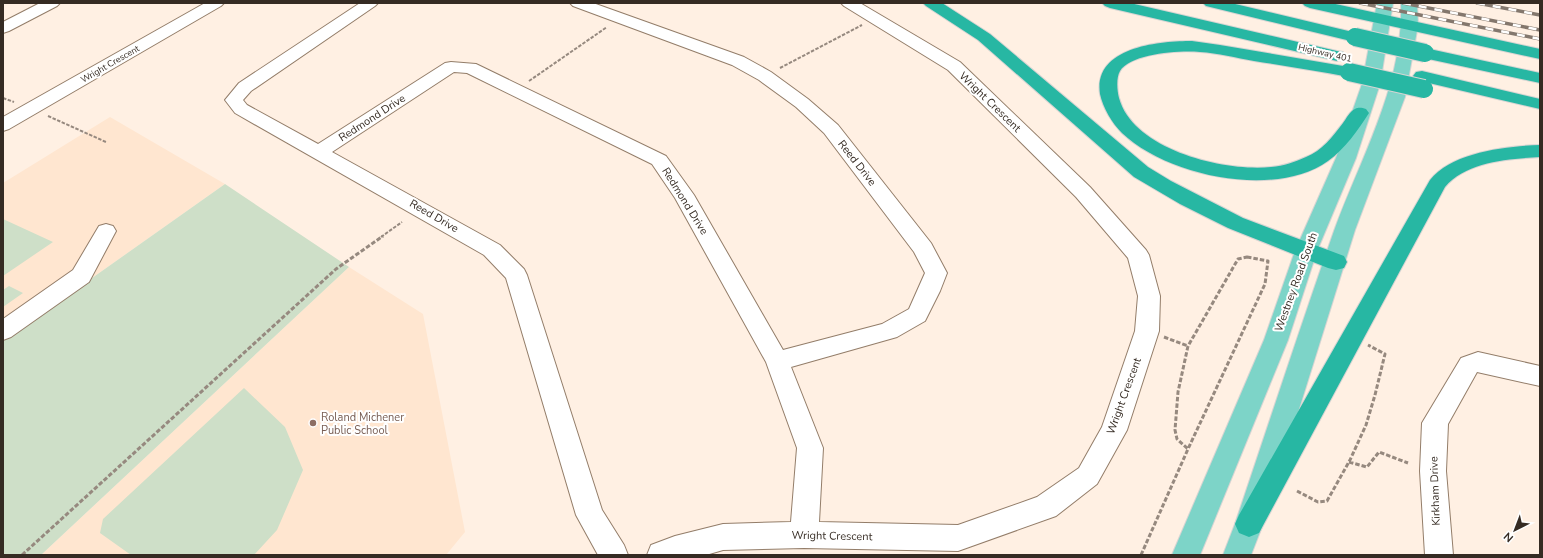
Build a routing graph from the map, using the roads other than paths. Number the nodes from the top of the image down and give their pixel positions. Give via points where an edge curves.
1 (52, 3) edge
2 (216, 3) edge
3 (367, 3) edge
4 (578, 3) edge
5 (849, 3) edge
6 (931, 3) edge
7 (1110, 3) edge
8 (1210, 3) edge
9 (1310, 3) edge
10 (1409, 3) edge
11 (1384, 11) edge
12 (1410, 25) junction
13 (3, 28) edge
14 (1540, 54) edge
15 (1351, 66) junction
16 (1540, 78) edge
17 (1423, 82) junction
18 (1540, 104) edge
19 (1540, 108) edge
20 (1360, 113) junction
21 (3, 125) edge
22 (1540, 151) edge
23 (318, 153) junction
24 (106, 231) dead end
25 (1306, 251) junction
26 (1336, 262) junction
27 (3, 331) edge
28 (777, 361) junction
29 (1540, 376) edge
30 (1249, 524) junction
31 (804, 535) junction
32 (614, 555) edge
33 (661, 555) edge
34 (1186, 555) edge
35 (1237, 555) edge
36 (1439, 555) edge

1 - 13 street
2 - 21 street, Wright Crescent
3 - 23 street, Reed Drive via 244,87 234,100 241,109
4 - 28 street, Reed Drive via 738,62 765,76 802,103 831,129 923,248 936,273 917,315 889,331
5 - 31 street, Wright Crescent via 954,66 1113,224 1138,255 1149,296 1147,331 1114,430 1088,476 1046,507 958,538
6 - 25 highway via 984,37 1141,172 1170,191 1216,214
7 - 15 highway, Highway 401
8 - 16 highway, bridge
9 - 11 highway
10 - 12 main road
11 - 12 highway
11 - 20 main road, Westney Road South via 1371,84
12 - 14 highway
12 - 26 main road via 1396,97 1345,230
15 - 17 highway, bridge
15 - 20 highway via 1210,48 1156,49 1136,54 1112,68 1108,95 1116,114 1129,130 1154,148 1214,171 1244,175 1266,175 1294,170 1316,161 1338,142
17 - 18 highway
17 - 19 highway via 1498,103
20 - 25 main road, Westney Road South via 1346,158
22 - 30 highway via 1516,152 1468,162 1440,180
23 - 28 street, Redmond Drive via 451,67 470,68 659,160 684,195
23 - 32 street, Reed Drive via 492,250 516,275 590,515
24 - 27 street via 82,276
25 - 26 highway
25 - 34 main road, Westney Road South via 1276,340
26 - 30 main road
28 - 31 street, Redmond Drive via 810,448
29 - 36 street, Kirkham Drive via 1478,362 1469,365 1435,423 1433,471
30 - 35 main road
31 - 33 street, Wright Crescent via 723,537

